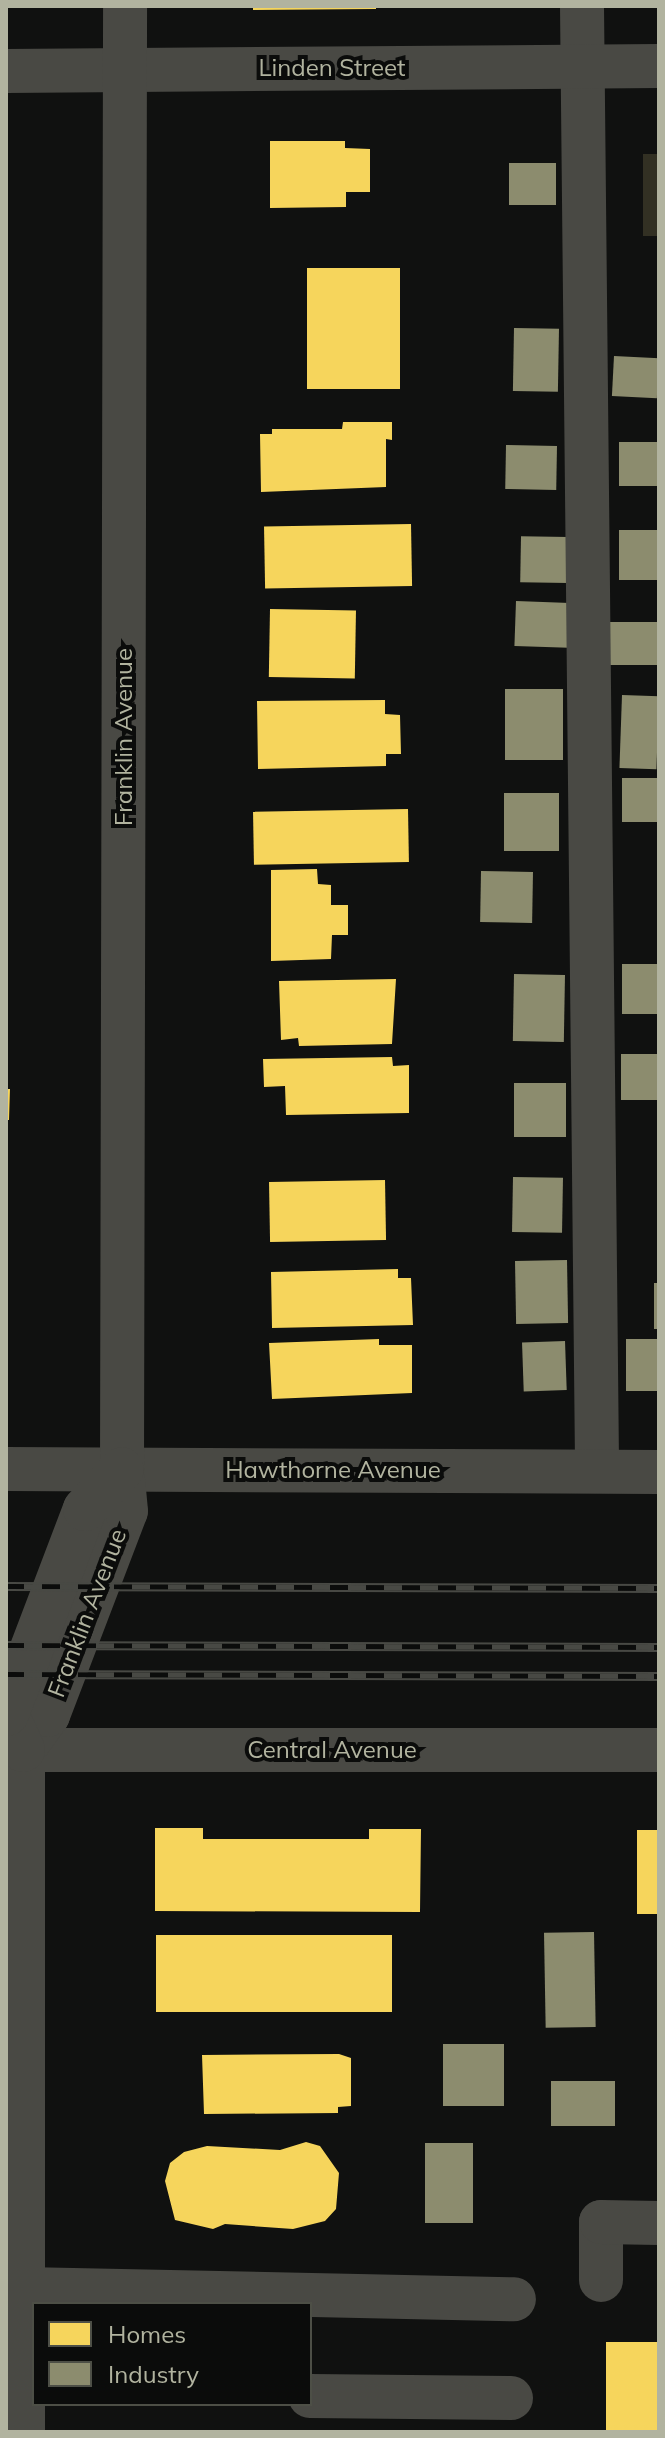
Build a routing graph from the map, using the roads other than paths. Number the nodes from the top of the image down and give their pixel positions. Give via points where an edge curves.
1 (125, 6) edge
2 (582, 6) edge
3 (659, 66) edge
4 (582, 67) junction
5 (126, 68) junction
6 (6, 71) edge
7 (6, 1469) edge
8 (122, 1469) junction
9 (597, 1471) junction
10 (659, 1472) edge
11 (14, 1750) edge
12 (659, 1750) edge
13 (659, 2223) edge
14 (601, 2280) dead end
15 (24, 2289) junction
16 (514, 2299) dead end
17 (22, 2389) edge
18 (312, 2396) edge
19 (511, 2398) dead end

1 - 5 street, Franklin Avenue
2 - 4 street
3 - 4 street, Linden Street
4 - 5 street, Linden Street
4 - 9 street
5 - 6 street, Linden Street
5 - 8 street, Franklin Avenue
7 - 8 street, Hawthorne Avenue
8 - 9 street, Hawthorne Avenue
8 - 11 street, Franklin Avenue via 85,1509 7,1714
9 - 10 street, Hawthorne Avenue
11 - 12 street, Central Avenue
11 - 15 street, Franklin Avenue
13 - 14 street via 601,2222
15 - 16 street
15 - 17 street, Franklin Avenue
18 - 19 street

